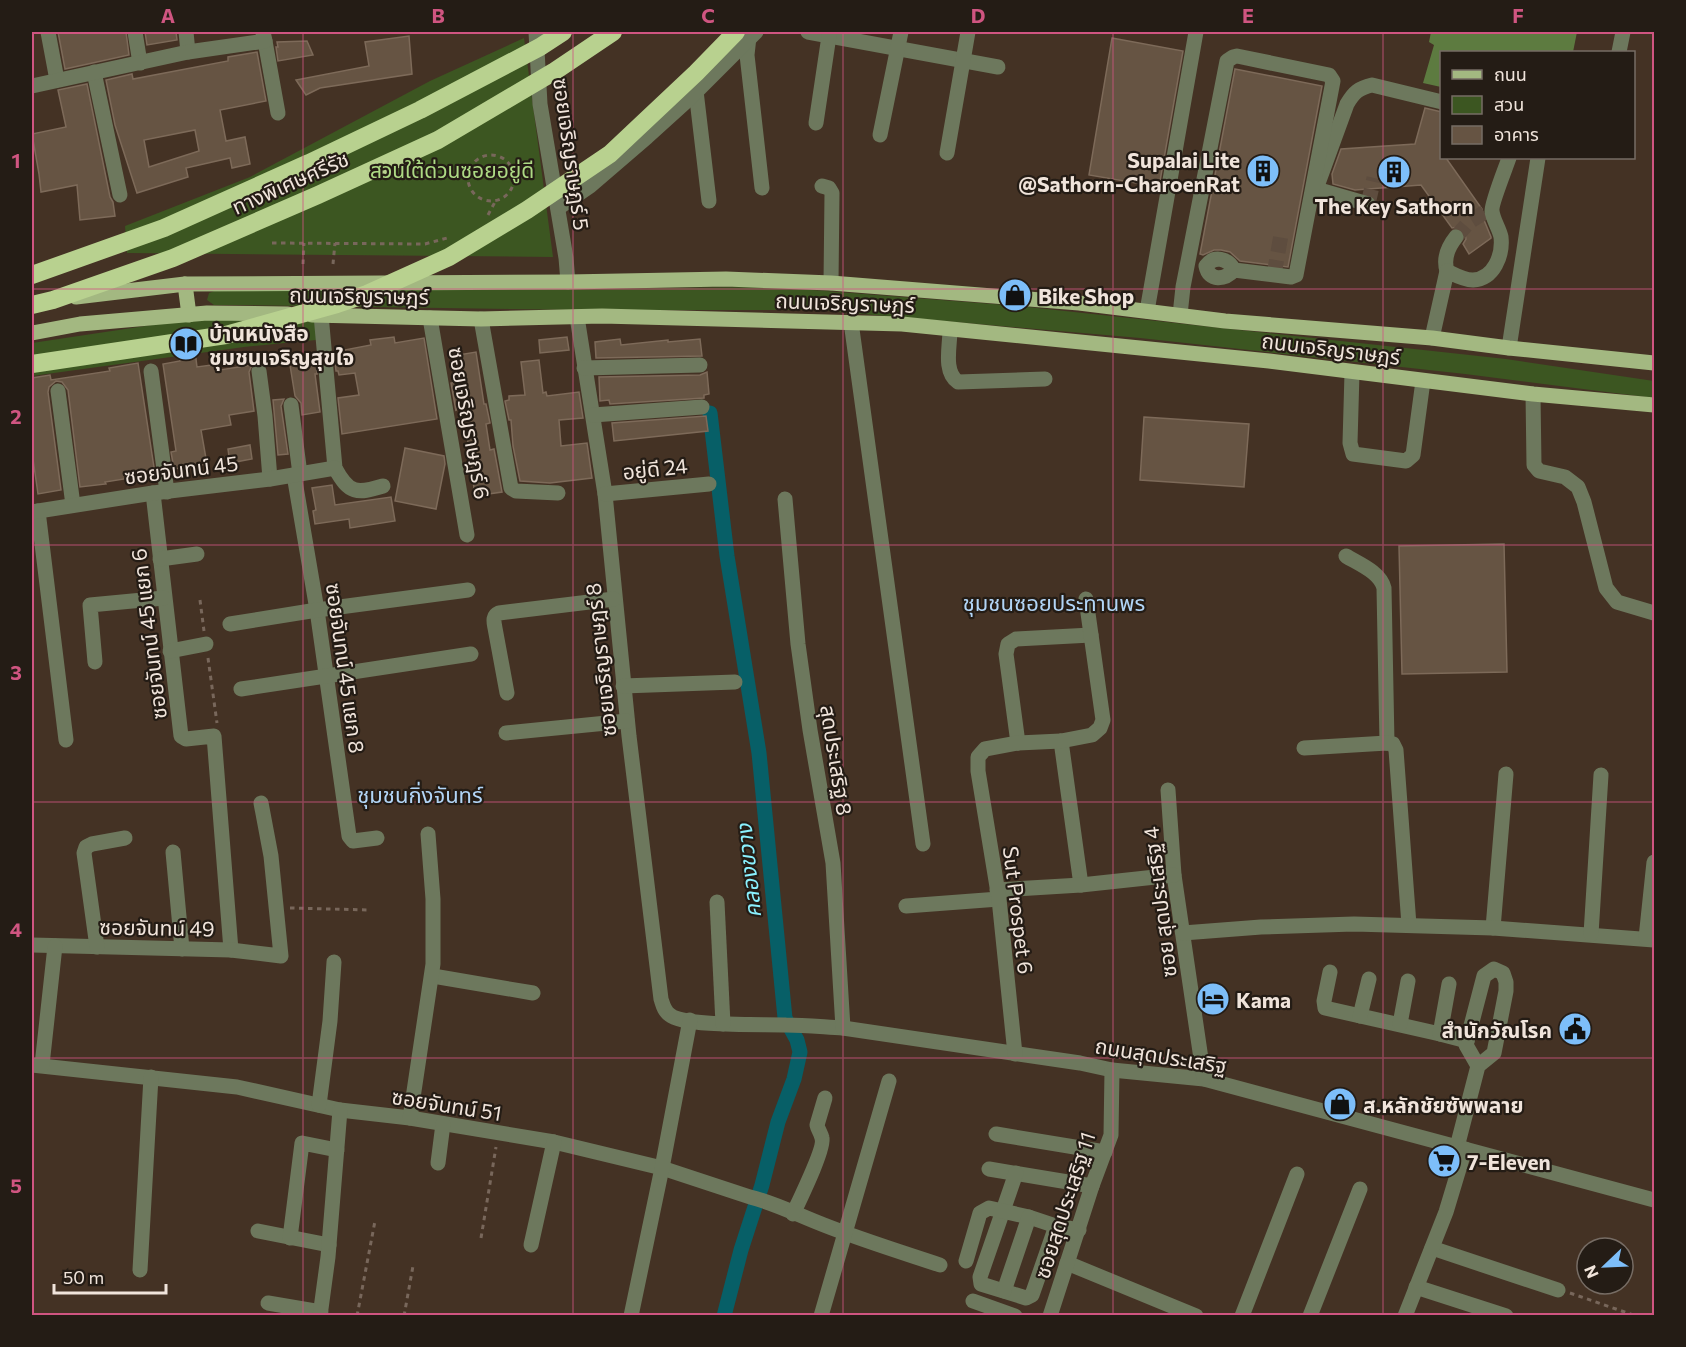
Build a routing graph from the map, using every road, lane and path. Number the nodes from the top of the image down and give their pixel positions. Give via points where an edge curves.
1 (48, 32) edge
2 (135, 32) edge
3 (186, 32) edge
4 (536, 32) edge
5 (563, 32) edge
6 (613, 32) edge
7 (809, 32) edge
8 (901, 32) edge
9 (968, 32) edge
10 (1196, 32) edge
11 (1623, 32) edge
12 (747, 34) edge
13 (264, 36) edge
14 (829, 36) junction
15 (898, 49) junction
16 (1619, 51) edge
17 (188, 52) junction
18 (963, 61) junction
19 (140, 63) junction
20 (998, 67) dead end
21 (94, 72) junction
22 (57, 80) junction
23 (32, 86) edge
24 (696, 91) junction
25 (1440, 102) edge
26 (278, 113) dead end
27 (816, 123) dead end
28 (880, 135) dead end
29 (947, 153) dead end
30 (1509, 159) edge
31 (1538, 159) edge
32 (822, 186) dead end
33 (762, 188) dead end
34 (120, 195) dead end
35 (496, 200) junction
36 (709, 201) dead end
37 (1368, 204) dead end
38 (558, 208) junction
39 (485, 220) dead end
40 (1456, 237) tunnel mouth
41 (447, 238) dead end
42 (273, 243) dead end
43 (304, 243) junction
44 (335, 243) junction
45 (1188, 262) junction
46 (303, 264) dead end
47 (333, 264) dead end
48 (1447, 271) junction
49 (32, 275) edge
50 (568, 282) junction
51 (831, 283) junction
52 (185, 284) junction
53 (32, 304) edge
54 (1148, 311) junction
55 (189, 315) junction
56 (321, 315) junction
57 (1180, 315) junction
58 (577, 317) junction
59 (430, 318) junction
60 (481, 319) junction
61 (851, 321) junction
62 (950, 330) junction
63 (32, 333) edge
64 (1432, 338) junction
65 (1509, 348) junction
66 (1654, 363) edge
67 (32, 364) edge
68 (700, 365) dead end
69 (584, 368) junction
70 (259, 370) dead end
71 (151, 372) dead end
72 (1352, 373) junction
73 (1045, 378) dead end
74 (1423, 381) junction
75 (58, 391) dead end
76 (1533, 394) junction
77 (291, 405) dead end
78 (1654, 405) edge
79 (702, 407) dead end
80 (593, 415) junction
81 (336, 468) junction
82 (297, 474) junction
83 (270, 479) junction
84 (709, 484) dead end
85 (384, 486) dead end
86 (160, 492) junction
87 (558, 493) dead end
88 (605, 494) junction
89 (785, 499) dead end
90 (73, 505) junction
91 (35, 512) edge
92 (468, 535) dead end
93 (197, 554) dead end
94 (1346, 556) dead end
95 (160, 560) junction
96 (468, 590) dead end
97 (164, 598) junction
98 (614, 599) junction
99 (1086, 599) dead end
100 (200, 600) dead end
101 (317, 610) junction
102 (1654, 613) edge
103 (230, 624) dead end
104 (1091, 635) junction
105 (206, 644) junction
106 (170, 651) junction
107 (471, 654) dead end
108 (95, 662) dead end
109 (326, 676) junction
110 (735, 682) dead end
111 (623, 686) junction
112 (241, 689) dead end
113 (507, 693) dead end
114 (627, 721) junction
115 (506, 733) dead end
116 (214, 736) junction
117 (66, 740) dead end
118 (1061, 741) junction
119 (1018, 743) junction
120 (1387, 743) junction
121 (1304, 748) dead end
122 (1506, 774) dead end
123 (1601, 776) dead end
124 (1168, 790) dead end
125 (261, 803) dead end
126 (428, 834) dead end
127 (125, 837) dead end
128 (377, 838) dead end
129 (923, 844) dead end
130 (173, 852) dead end
131 (1654, 862) edge
132 (1174, 875) junction
133 (1081, 885) junction
134 (998, 894) junction
135 (717, 902) dead end
136 (906, 906) dead end
137 (277, 908) junction
138 (370, 910) dead end
139 (1409, 925) junction
140 (1493, 928) junction
141 (1183, 933) junction
142 (1591, 934) junction
143 (1650, 939) edge
144 (32, 945) edge
145 (55, 946) junction
146 (97, 947) junction
147 (182, 949) junction
148 (231, 950) junction
149 (334, 962) dead end
150 (1330, 972) dead end
151 (433, 976) junction
152 (1369, 979) dead end
153 (1408, 981) dead end
154 (1449, 984) dead end
155 (533, 993) dead end
156 (661, 999) joint
157 (1360, 1016) junction
158 (690, 1020) junction
159 (723, 1024) junction
160 (1400, 1024) junction
161 (843, 1028) junction
162 (1440, 1034) junction
163 (1467, 1041) junction
164 (1015, 1054) junction
165 (37, 1065) edge
166 (1478, 1066) junction
167 (1112, 1070) junction
168 (151, 1077) junction
169 (1204, 1079) junction
170 (889, 1081) dead end
171 (825, 1098) dead end
172 (319, 1105) junction
173 (340, 1110) junction
174 (410, 1118) junction
175 (443, 1124) junction
176 (498, 1133) junction
177 (996, 1134) dead end
178 (554, 1142) junction
179 (1461, 1148) junction
180 (337, 1150) junction
181 (1105, 1152) junction
182 (438, 1163) dead end
183 (662, 1168) junction
184 (989, 1169) dead end
185 (1016, 1173) junction
186 (1296, 1174) dead end
187 (1092, 1186) junction
188 (1360, 1189) dead end
189 (1654, 1200) edge
190 (1003, 1212) junction
191 (793, 1214) junction
192 (1029, 1217) junction
193 (375, 1221) dead end
194 (1056, 1226) junction
195 (1079, 1230) junction
196 (258, 1231) dead end
197 (844, 1233) junction
198 (290, 1238) junction
199 (481, 1238) dead end
200 (329, 1245) junction
201 (531, 1245) dead end
202 (1432, 1248) junction
203 (966, 1261) dead end
204 (1067, 1263) junction
205 (940, 1264) dead end
206 (413, 1266) dead end
207 (140, 1270) dead end
208 (1416, 1287) junction
209 (1558, 1290) joint
210 (1004, 1291) junction
211 (973, 1301) dead end
212 (268, 1303) dead end
213 (321, 1314) edge
214 (1185, 1314) edge
215 (357, 1316) edge
216 (404, 1316) edge
217 (631, 1316) edge
218 (821, 1316) edge
219 (1015, 1316) edge
220 (1050, 1316) edge
221 (1242, 1316) edge
222 (1310, 1316) edge
223 (1405, 1316) edge
224 (1506, 1316) edge
225 (1636, 1316) edge

1 - 22 street
2 - 19 street
3 - 17 street
4 - 38 street, ซอยเจริญราษฎร์ 5 via 540,104
5 - 49 highway, ทางพิเศษศรีรัช, bridge via 420,110 309,163 164,228
6 - 53 highway, ทางพิเศษศรีรัช, bridge via 438,140 172,258
7 - 14 street
8 - 15 street
9 - 18 street
10 - 54 street
11 - 16 street
12 - 24 street
12 - 33 street
12 - 67 highway, bridge via 696,73 610,154 449,257 367,294 226,335
13 - 17 street
13 - 26 street
14 - 15 street
14 - 27 street
15 - 18 street
15 - 28 street
17 - 19 street
18 - 20 street
18 - 29 street
19 - 21 street
21 - 22 street
21 - 34 street
22 - 23 street
24 - 36 street
24 - 38 street via 590,186
25 - 37 street via 1372,85 1353,93 1316,189
30 - 48 street via 1488,211 1501,237 1500,256 1494,268 1476,279
31 - 65 street
32 - 51 street via 832,193
35 - 35 path via 480,198 470,187 468,173 482,156 497,155 513,170 513,186
35 - 39 path
38 - 50 street, ซอยเจริญราษฎร์ 5
40 - 48 street via 1446,258
41 - 44 path via 424,244
42 - 43 path
43 - 44 path
43 - 46 path
44 - 47 path
45 - 45 street via 1227,61 1237,56 1329,75 1333,81 1296,275 1234,270 1228,276 1216,278 1206,266
45 - 57 street
48 - 64 street
50 - 51 main road, ถนนเจริญราษฎร์ via 726,279
50 - 52 main road, ถนนเจริญราษฎร์
51 - 54 main road, ถนนเจริญราษฎร์
52 - 53 main road, ถนนเจริญราษฎร์
52 - 55 main road
54 - 57 main road, ถนนเจริญราษฎร์
55 - 56 main road, ถนนเจริญราษฎร์
55 - 63 main road, ถนนเจริญราษฎร์ via 80,324
56 - 59 main road, ถนนเจริญราษฎร์
56 - 81 street
57 - 64 main road, ถนนเจริญราษฎร์
58 - 60 main road, ถนนเจริญราษฎร์
58 - 61 main road, ถนนเจริญราษฎร์
58 - 69 street, ซอยเจริญราษฎร์ 8
59 - 60 main road, ถนนเจริญราษฎร์
59 - 92 street, ซอยเจริญราษฎร์ 6
60 - 87 street via 511,488
61 - 62 main road, ถนนเจริญราษฎร์
61 - 129 street
62 - 72 main road, ถนนเจริญราษฎร์
62 - 73 street via 949,370 958,382
64 - 65 main road, ถนนเจริญราษฎร์
65 - 66 main road, ถนนเจริญราษฎร์
68 - 69 street
69 - 80 street, ซอยเจริญราษฎร์ 8
70 - 83 street
71 - 86 street, ซอยจันทน์ 45 แยก 6
72 - 74 main road, ถนนเจริญราษฎร์
72 - 74 street via 1353,454 1406,461 1413,455
74 - 76 main road, ถนนเจริญราษฎร์
75 - 90 street
76 - 78 main road, ถนนเจริญราษฎร์
76 - 102 street via 1534,465 1539,471 1565,477 1578,487 1606,588 1617,602
77 - 82 street, ซอยจันทน์ 45 แยก 8
79 - 80 street
80 - 88 street, ซอยเจริญราษฎร์ 8
81 - 82 street, ซอยจันทน์ 45
81 - 85 street via 343,483 352,490
82 - 83 street, ซอยจันทน์ 45
82 - 101 street, ซอยจันทน์ 45 แยก 8
83 - 86 street, ซอยจันทน์ 45
84 - 88 street, อยู่ดี 24
86 - 90 street, ซอยจันทน์ 45
86 - 95 street, ซอยจันทน์ 45 แยก 6
88 - 98 street, ซอยเจริญราษฎร์ 8
89 - 161 street, สุดประเสริฐ 8 via 798,644 833,863
90 - 91 street, ซอยจันทน์ 45
91 - 117 street
93 - 95 street
94 - 120 street via 1377,576 1384,588
95 - 97 street, ซอยจันทน์ 45 แยก 6
96 - 101 street
97 - 106 street, ซอยจันทน์ 45 แยก 6
97 - 108 street via 90,605
98 - 111 street, ซอยเจริญราษฎร์ 8
98 - 113 street via 495,615
99 - 104 street
100 - 105 path
101 - 103 street
101 - 109 street, ซอยจันทน์ 45 แยก 8
104 - 118 street via 1103,720 1092,735
104 - 119 street via 1016,639 1008,644
105 - 106 street
105 - 116 path via 219,730
106 - 116 street, ซอยจันทน์ 45 แยก 6 via 181,736
107 - 109 street
109 - 112 street
109 - 128 street, ซอยจันทน์ 45 แยก 8 via 350,836 353,841
110 - 111 street
111 - 114 street, ซอยเจริญราษฎร์ 8
114 - 115 street
114 - 156 street, ซอยเจริญราษฎร์ 8
116 - 148 street
118 - 119 street
118 - 133 street
119 - 134 street, Sut Prospet 6 via 985,749 978,757
120 - 121 street
120 - 139 street via 1396,750
122 - 140 street
123 - 142 street
124 - 132 street, ซอย สุดประเสริฐ 4
125 - 137 street
126 - 151 street
127 - 146 street via 92,844 84,853
130 - 147 street
131 - 143 street
132 - 133 street
132 - 141 street, ซอย สุดประเสริฐ 4
133 - 134 street
134 - 136 street
134 - 164 street, Sut Prospet 6
135 - 159 street
137 - 138 path
137 - 148 street, ซอยจันทน์ 49 via 281,956
139 - 140 street
139 - 141 street via 1261,927
140 - 142 street
141 - 169 street, ซอย สุดประเสริฐ 4
142 - 143 street
144 - 145 street, ซอยจันทน์ 49
145 - 146 street, ซอยจันทน์ 49
145 - 165 street
146 - 147 street, ซอยจันทน์ 49
147 - 148 street, ซอยจันทน์ 49
149 - 172 street
150 - 157 street via 1325,1008
151 - 155 street
151 - 174 street
152 - 157 street
153 - 160 street
154 - 162 street
156 - 158 street, ถนนสุดประเสริฐ via 671,1016
157 - 160 street
158 - 159 street, ถนนสุดประเสริฐ
158 - 183 street
159 - 161 street, ถนนสุดประเสริฐ
160 - 162 street
161 - 164 street, ถนนสุดประเสริฐ
162 - 163 street
163 - 166 street
163 - 166 street via 1484,976 1494,969 1503,973 1506,991 1494,1053
164 - 167 street, ถนนสุดประเสริฐ
165 - 168 street, ซอยจันทน์ 51
166 - 179 street
167 - 169 street, ถนนสุดประเสริฐ
167 - 181 street, ซอยสุดประเสริฐ 11 via 1111,1135
168 - 172 street, ซอยจันทน์ 51 via 237,1087
168 - 207 street
169 - 179 street, ถนนสุดประเสริฐ
170 - 197 street
171 - 191 street via 816,1125 823,1139
172 - 173 street, ซอยจันทน์ 51
173 - 174 street, ซอยจันทน์ 51
173 - 180 street
174 - 175 street, ซอยจันทน์ 51
175 - 176 street, ซอยจันทน์ 51
175 - 182 street
176 - 178 street, ซอยจันทน์ 51
176 - 199 path
177 - 181 street
178 - 183 street, ซอยจันทน์ 51
178 - 201 street
179 - 189 street, ถนนสุดประเสริฐ
179 - 202 street via 1446,1212
180 - 198 street via 302,1143
180 - 200 street
181 - 187 street, ซอยสุดประเสริฐ 11
183 - 191 street, ซอยจันทน์ 51
183 - 217 street
184 - 185 street
185 - 187 street
185 - 190 street
186 - 221 street
187 - 195 street, ซอยสุดประเสริฐ 11
188 - 222 street
190 - 192 street
190 - 203 street via 989,1208 980,1213
190 - 210 street via 980,1281
191 - 197 street, ซอยจันทน์ 51
192 - 194 street
192 - 210 street
193 - 215 path
194 - 195 street
194 - 210 street via 1032,1295 1026,1298
195 - 204 street, ซอยสุดประเสริฐ 11
196 - 198 street
197 - 205 street, ซอยจันทน์ 51
197 - 218 street
198 - 200 street
200 - 213 street
202 - 208 street
202 - 209 street
204 - 214 street
204 - 220 street, ซอยสุดประเสริฐ 11
206 - 216 path
208 - 223 street
208 - 224 street
209 - 225 path
211 - 219 street
212 - 213 street

